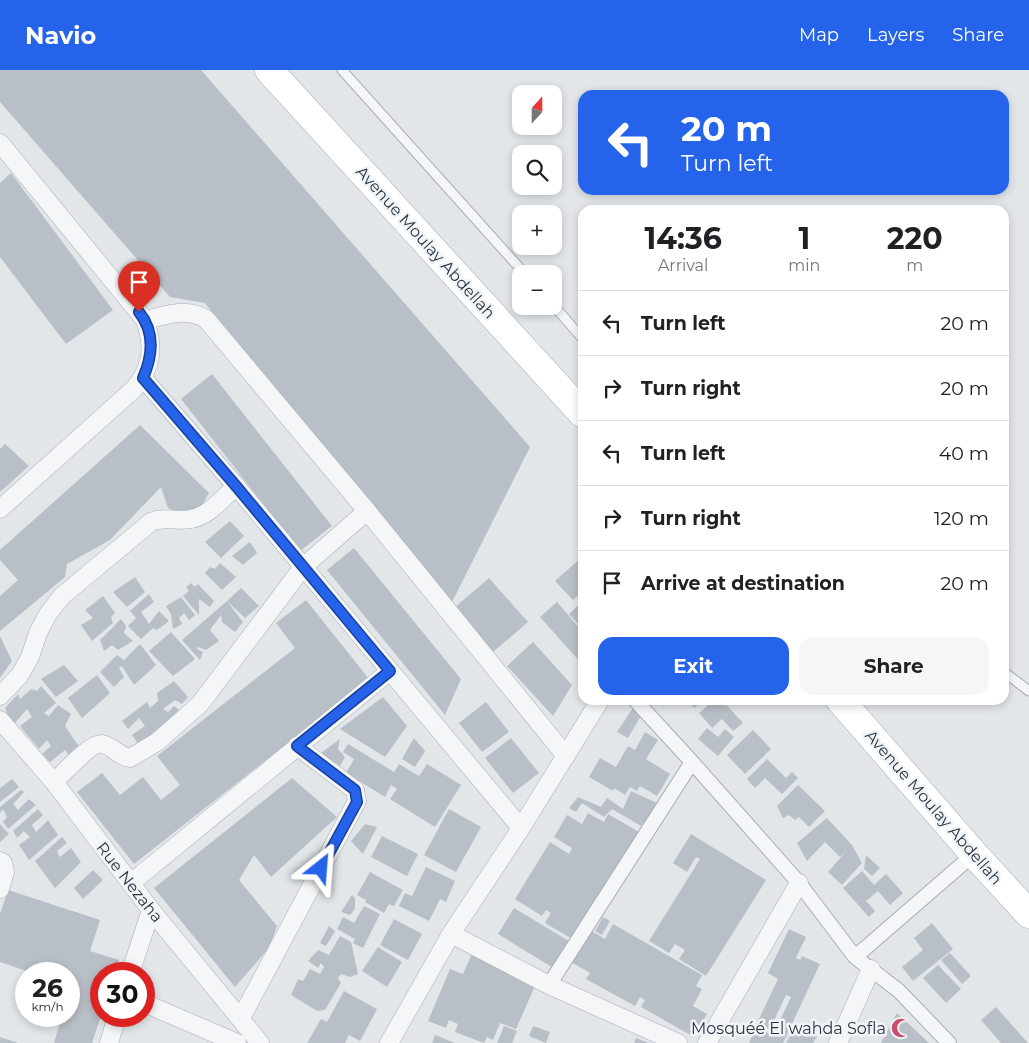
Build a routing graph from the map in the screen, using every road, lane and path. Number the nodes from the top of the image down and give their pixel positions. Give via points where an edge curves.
1 (269, 70) edge
2 (342, 70) edge
3 (2, 148) edge
4 (517, 265) edge
5 (562, 315) edge
6 (146, 320) junction
7 (578, 333) edge
8 (143, 378) junction
9 (578, 409) edge
10 (236, 486) junction
11 (0, 509) edge
12 (367, 511) junction
13 (303, 567) junction
14 (390, 671) junction
15 (1009, 676) edge
16 (1029, 691) edge
17 (0, 696) edge
18 (597, 705) edge
19 (640, 705) edge
20 (844, 705) edge
21 (0, 720) edge
22 (297, 746) junction
23 (566, 756) junction
24 (692, 762) junction
25 (54, 782) junction
26 (521, 828) junction
27 (974, 854) junction
28 (0, 861) edge
29 (131, 883) junction
30 (799, 884) junction
31 (0, 889) edge
32 (151, 910) junction
33 (1029, 914) edge
34 (451, 934) junction
35 (855, 957) junction
36 (134, 962) edge
37 (871, 970) junction
38 (549, 986) junction
39 (155, 1008) edge
40 (240, 1018) junction
41 (114, 1027) edge
42 (109, 1043) edge
43 (237, 1043) edge
44 (260, 1043) edge
45 (389, 1043) edge
46 (678, 1043) edge
47 (707, 1043) edge
48 (838, 1043) edge
49 (949, 1043) edge

1 - 9 main road, Avenue Moulay Abdellah
2 - 4 lane
3 - 6 street
5 - 7 lane
6 - 8 street via 151,350
6 - 12 street via 184,312 206,319
8 - 10 street
8 - 11 street
10 - 13 street
10 - 17 street via 202,516 190,520 160,518 151,522 62,596 48,614 20,675
12 - 13 street
12 - 23 street
13 - 14 street
13 - 25 street via 200,704 157,742 130,758 104,744 93,746
14 - 22 street
14 - 26 street
15 - 16 lane
18 - 23 street
19 - 24 street
20 - 27 main road, Avenue Moulay Abdellah
21 - 25 street, Rue Nezaha
22 - 29 street
22 - 40 street via 355,790 357,802
23 - 26 street
24 - 30 street
24 - 38 street
25 - 29 street, Rue Nezaha
26 - 34 street
27 - 33 main road, Avenue Moulay Abdellah
27 - 35 street
28 - 31 street via 5,872
29 - 32 street, Rue Nezaha
30 - 35 street
30 - 47 street
32 - 36 street
32 - 40 street, Rue Nezaha
34 - 38 street
34 - 45 street
35 - 37 street
37 - 48 street
37 - 49 street via 899,991
38 - 46 street
39 - 43 street
40 - 44 street, Rue Nezaha
41 - 42 street

